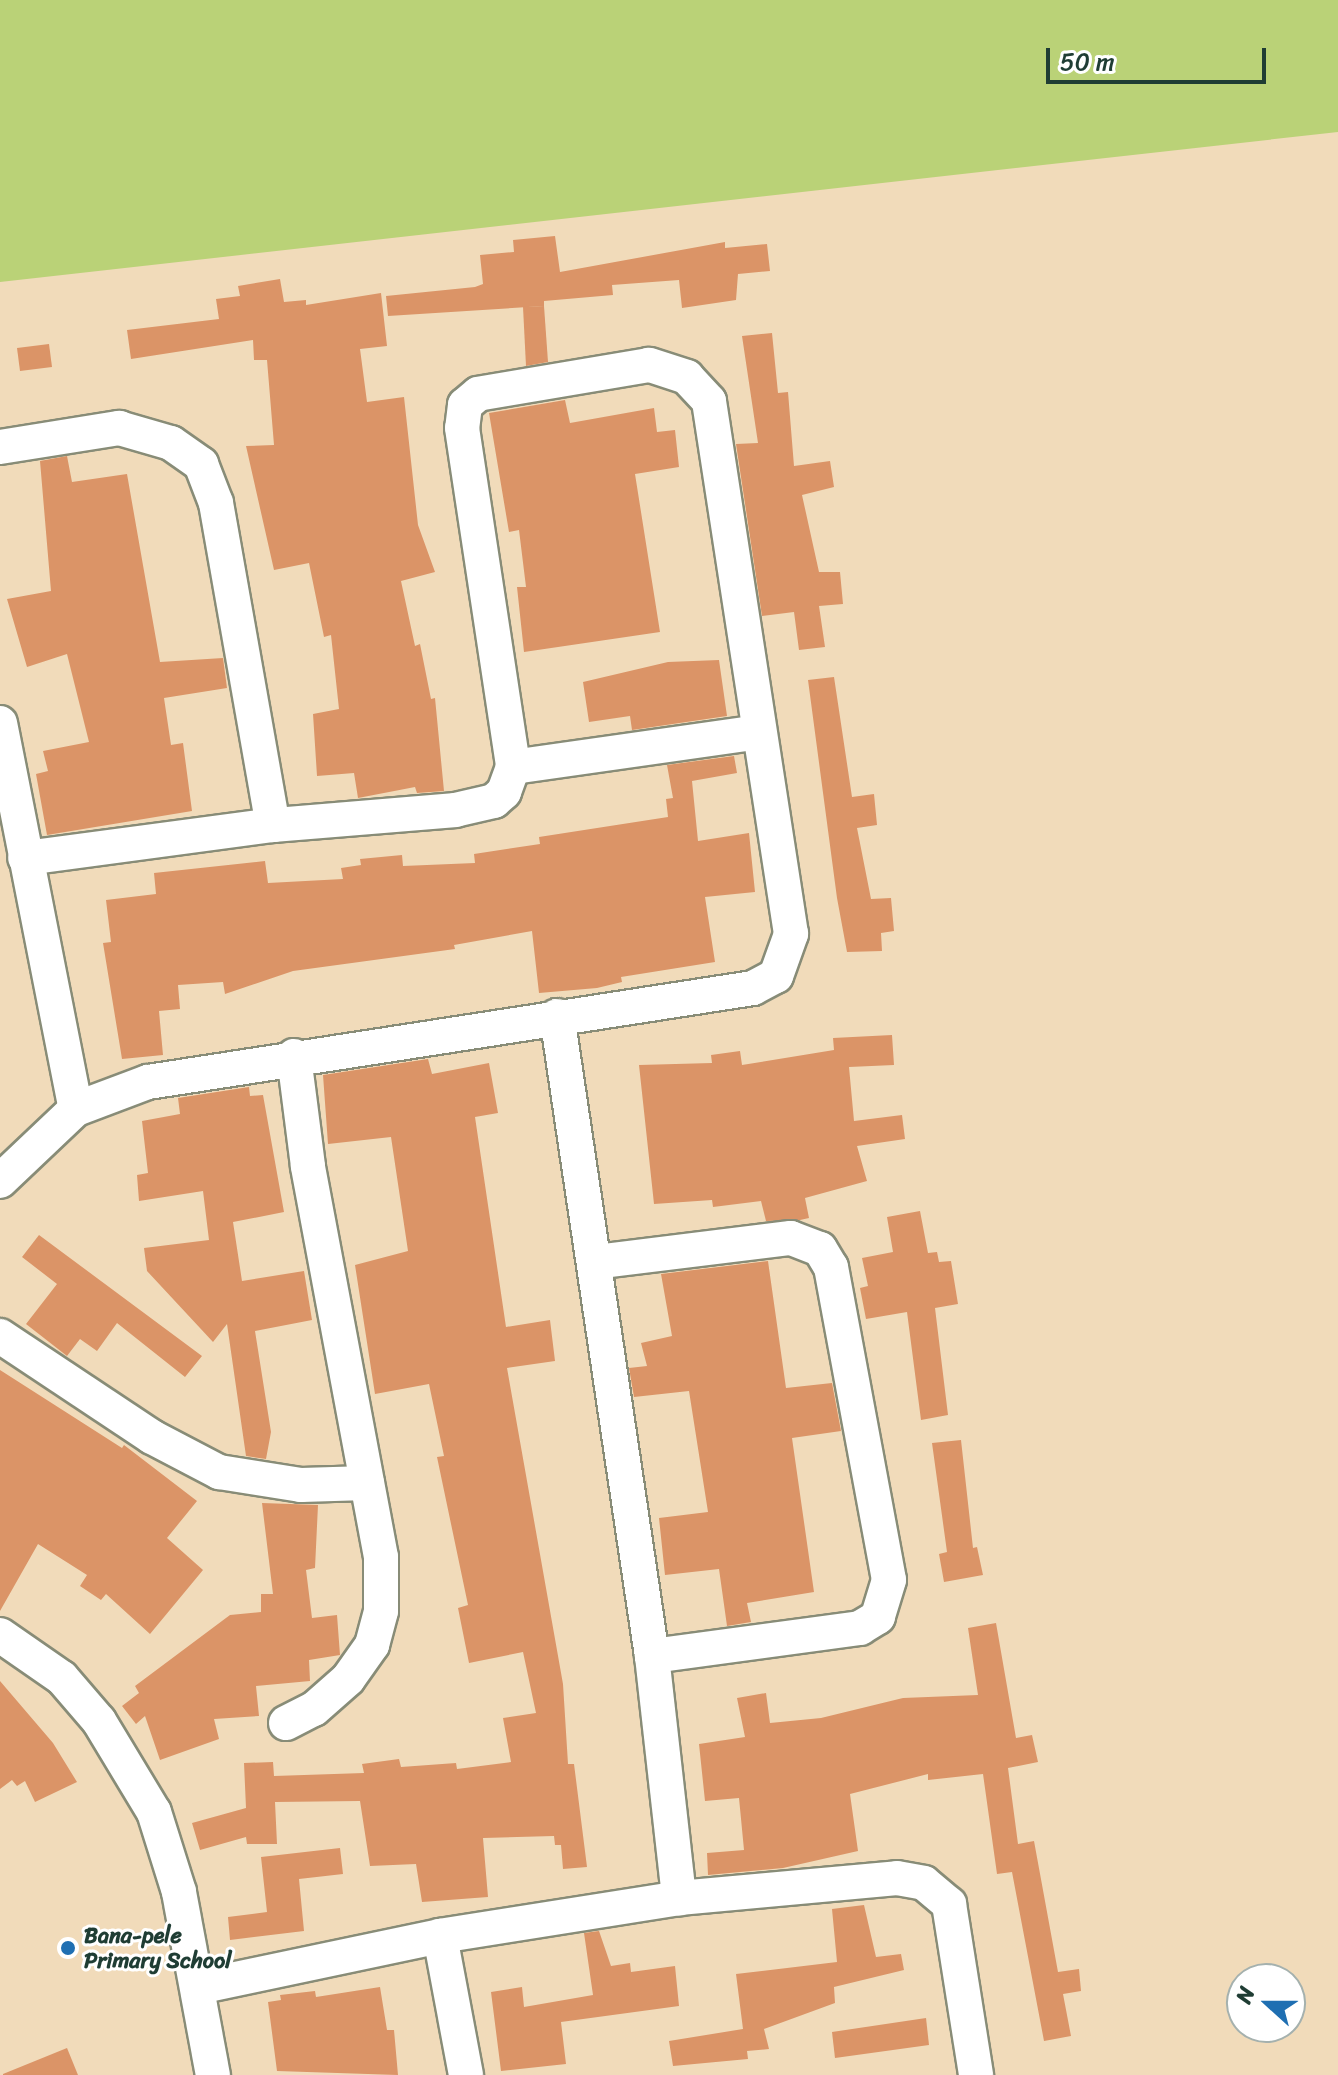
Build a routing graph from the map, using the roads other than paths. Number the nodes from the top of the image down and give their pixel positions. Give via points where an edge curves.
1 (0, 447) edge
2 (0, 723) edge
3 (758, 732) junction
4 (513, 767) junction
5 (273, 825) junction
6 (25, 858) junction
7 (557, 1016) junction
8 (294, 1056) junction
9 (76, 1109) junction
10 (0, 1181) edge
11 (595, 1262) junction
12 (0, 1336) edge
13 (367, 1483) junction
14 (0, 1635) edge
15 (652, 1656) junction
16 (286, 1723) dead end
17 (679, 1898) junction
18 (440, 1936) junction
19 (198, 1987) junction
20 (213, 2075) edge
21 (466, 2075) edge
22 (976, 2075) edge

1 - 5 street via 119,428 171,443 201,464 216,503
2 - 6 street
3 - 4 street
3 - 4 street via 709,401 687,377 649,365 478,394 465,405 462,428
3 - 7 street via 791,934 776,976 753,988
4 - 5 street via 504,792 494,801 456,810
5 - 6 street
6 - 9 street
7 - 8 street
7 - 11 street
8 - 9 street via 148,1082
8 - 13 street via 308,1166
9 - 10 street
11 - 15 street
11 - 15 street via 791,1238 820,1249 834,1282 889,1580 878,1617 860,1628
12 - 13 street via 152,1437 219,1472 301,1485
13 - 16 street via 381,1557 381,1611 372,1645 348,1679 314,1709
14 - 19 street via 62,1678 130,1767 154,1812 179,1892
15 - 17 street
17 - 18 street
17 - 22 street via 897,1878 931,1887 949,1904
18 - 19 street
18 - 21 street
19 - 20 street

